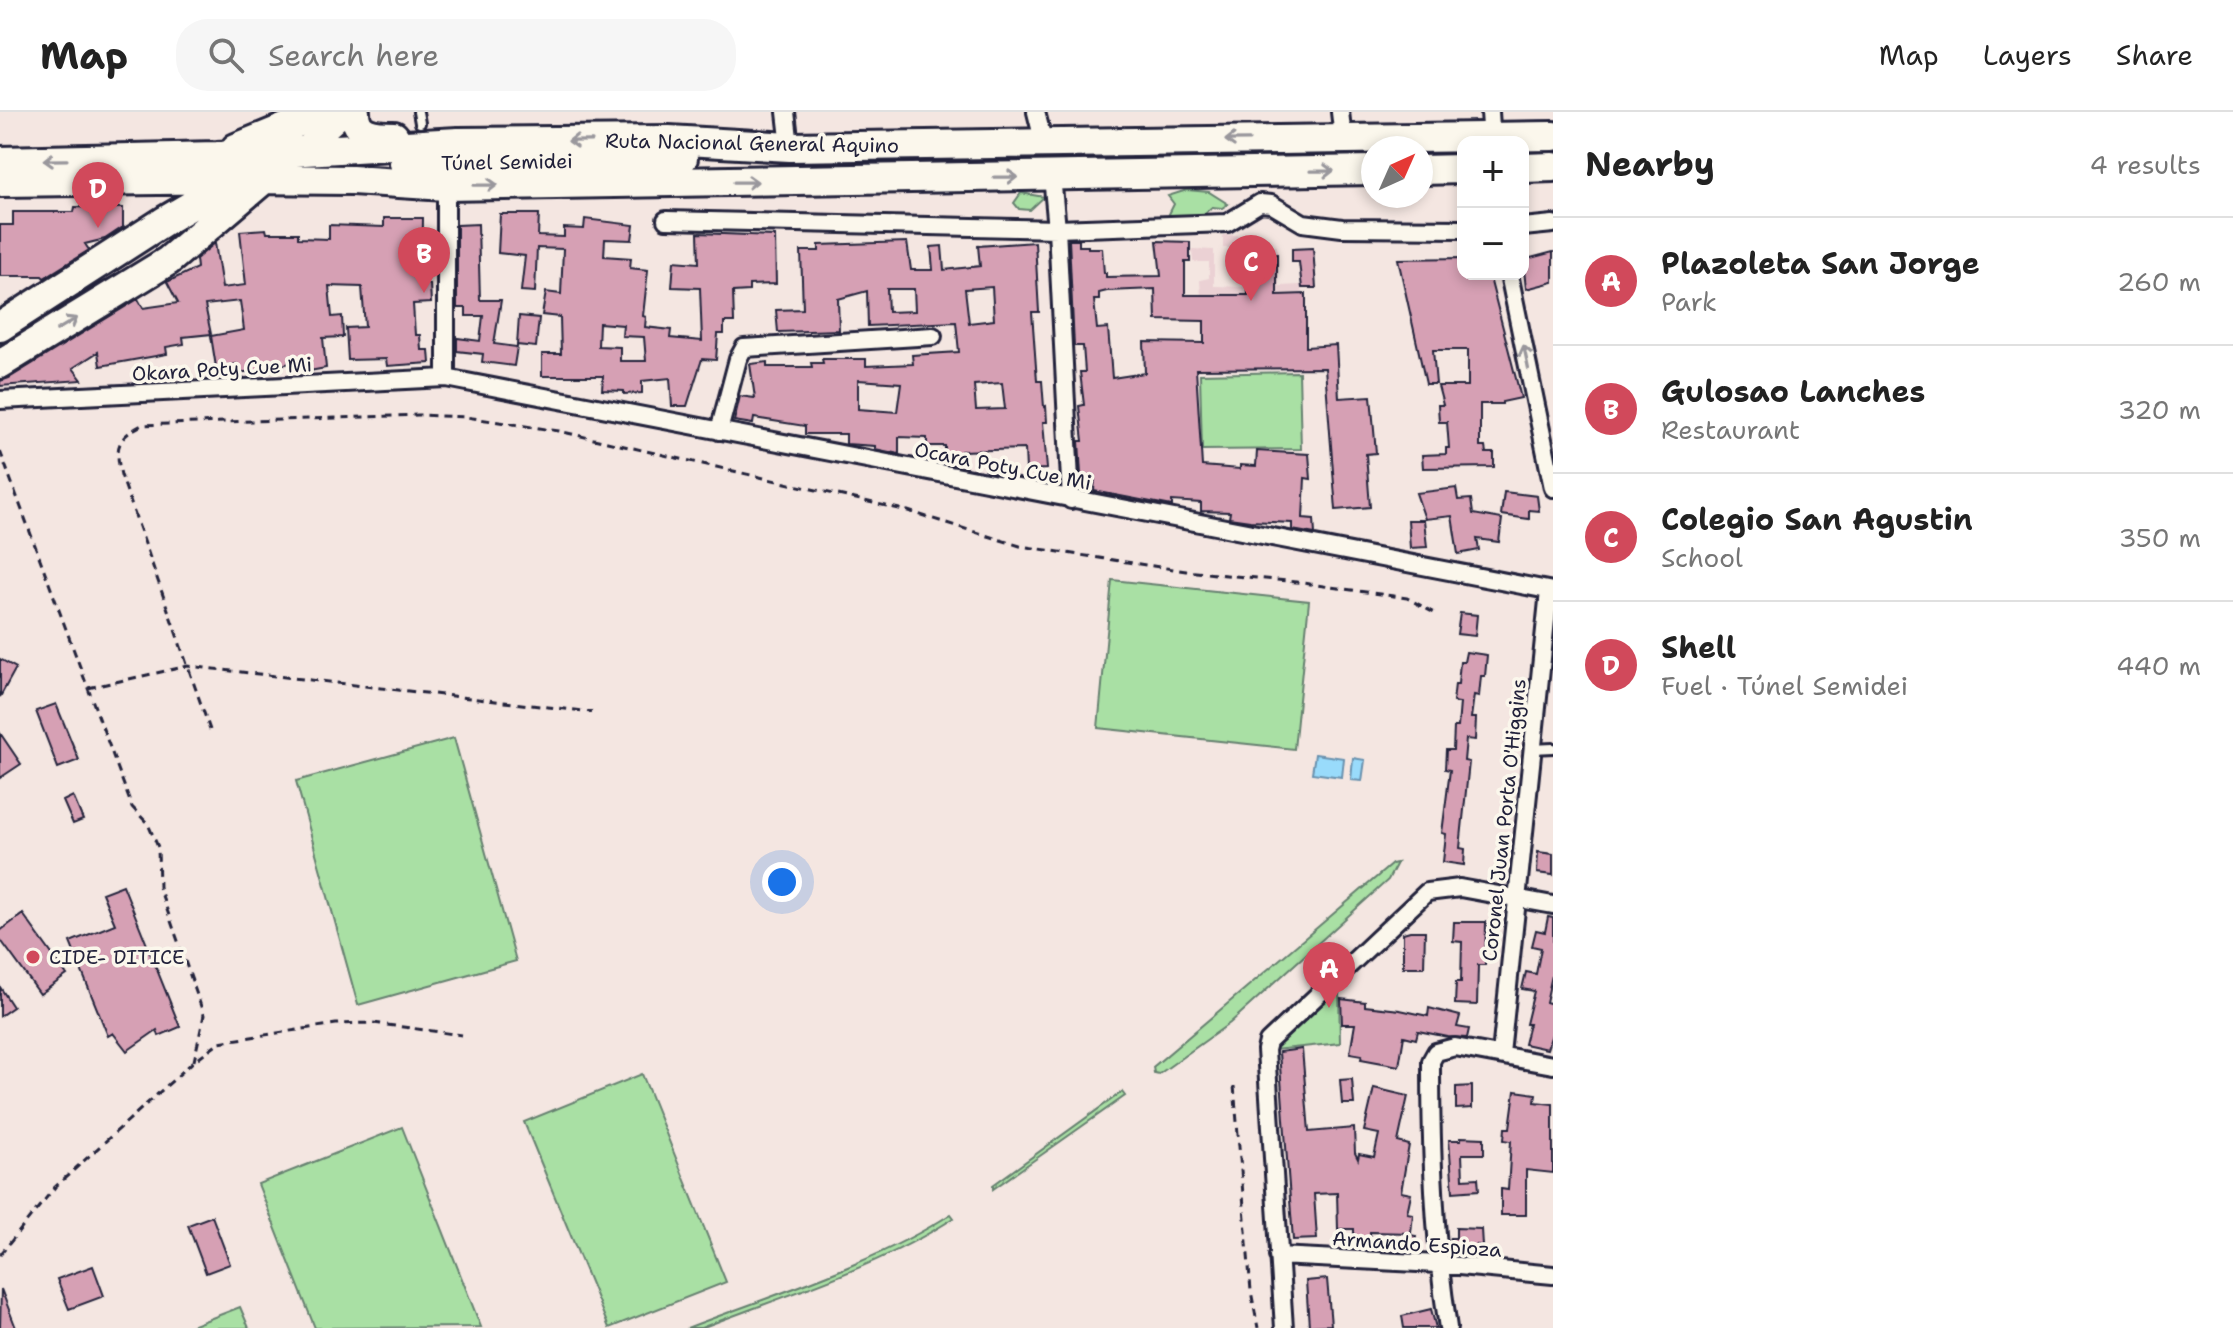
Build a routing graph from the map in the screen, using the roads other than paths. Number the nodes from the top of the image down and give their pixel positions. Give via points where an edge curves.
1 (326, 112) edge
2 (345, 112) edge
3 (355, 112) edge
4 (418, 112) edge
5 (786, 112) edge
6 (1036, 112) edge
7 (420, 123) dead end
8 (1342, 125) edge
9 (1491, 130) edge
10 (1553, 136) edge
11 (458, 142) junction
12 (1044, 144) junction
13 (780, 146) junction
14 (290, 152) junction
15 (217, 156) junction
16 (0, 161) edge
17 (386, 163) tunnel mouth
18 (1553, 167) edge
19 (1529, 168) edge
20 (1457, 169) edge
21 (1361, 170) edge
22 (1433, 170) edge
23 (1263, 172) junction
24 (1052, 176) junction
25 (250, 179) junction
26 (139, 180) junction
27 (352, 180) junction
28 (0, 182) edge
29 (446, 186) junction
30 (1263, 203) junction
31 (666, 220) dead end
32 (1553, 224) edge
33 (1529, 226) edge
34 (1057, 229) junction
35 (1457, 229) edge
36 (167, 239) junction
37 (1510, 280) edge
38 (0, 327) edge
39 (933, 336) dead end
40 (0, 337) edge
41 (0, 364) edge
42 (446, 378) junction
43 (0, 400) edge
44 (719, 431) junction
45 (1553, 488) edge
46 (1071, 500) junction
47 (1551, 591) edge
48 (1553, 748) edge
49 (1531, 749) junction
50 (1516, 897) junction
51 (1553, 905) edge
52 (1501, 1054) junction
53 (1553, 1065) edge
54 (1278, 1256) junction
55 (1438, 1264) junction
56 (1553, 1275) edge
57 (1284, 1328) edge
58 (1448, 1328) edge

1 - 14 street
1 - 15 highway
2 - 14 street
3 - 11 highway via 358,126 370,135 432,135
4 - 7 lane
5 - 13 street
6 - 12 street
8 - 9 highway, Ruta Nacional General Aquino
8 -> 12 highway, Ruta Nacional General Aquino
9 - 10 highway, Ruta Nacional General Aquino
13 -> 11 highway, Ruta Nacional General Aquino via 669,140
11 - 14 highway, Ruta Nacional General Aquino
12 - 13 highway, Ruta Nacional General Aquino
13 - 17 highway, Túnel Semidei via 720,157
14 - 15 highway, Ruta Nacional General Aquino
14 - 25 highway
15 -> 16 highway, Ruta Nacional General Aquino
18 - 19 highway
20 - 22 highway
23 -> 21 highway, Ruta Nacional General Aquino
23 - 24 highway, Ruta Nacional General Aquino
23 - 30 lane
29 -> 24 highway, Ruta Nacional General Aquino
24 - 34 street
25 - 26 highway, Ruta Nacional General Aquino
25 - 27 highway, Ruta Nacional General Aquino
25 - 36 highway
25 - 36 highway
26 - 28 highway, Ruta Nacional General Aquino
26 - 36 highway via 171,192 176,204
27 - 29 highway, Ruta Nacional General Aquino
27 - 36 highway via 257,205
29 - 42 street
30 - 34 street via 1227,223
30 - 35 street via 1303,223
31 - 34 street
32 - 33 street
34 - 46 street
36 - 38 highway
36 - 40 highway
41 -> 36 highway
45 -> 37 street
39 - 44 street via 744,348
42 - 43 street, Okara Poty Cue Mi
42 - 44 street, Ocara Poty Cue Mi
44 - 46 street, Ocara Poty Cue Mi
46 - 47 street, Ocara Poty Cue Mi
47 - 49 street, Coronel Juan Porta O'Higgins
48 - 49 lane
49 - 50 street, Coronel Juan Porta O'Higgins
50 - 51 street
50 - 52 street, Coronel Juan Porta O'Higgins
50 - 54 street via 1460,888 1427,892 1268,1042
52 - 53 street
52 - 55 street via 1455,1047 1436,1052 1431,1061
54 - 55 street, Armando Espioza
54 - 57 street
55 - 56 street, Armando Espioza
55 - 58 street

